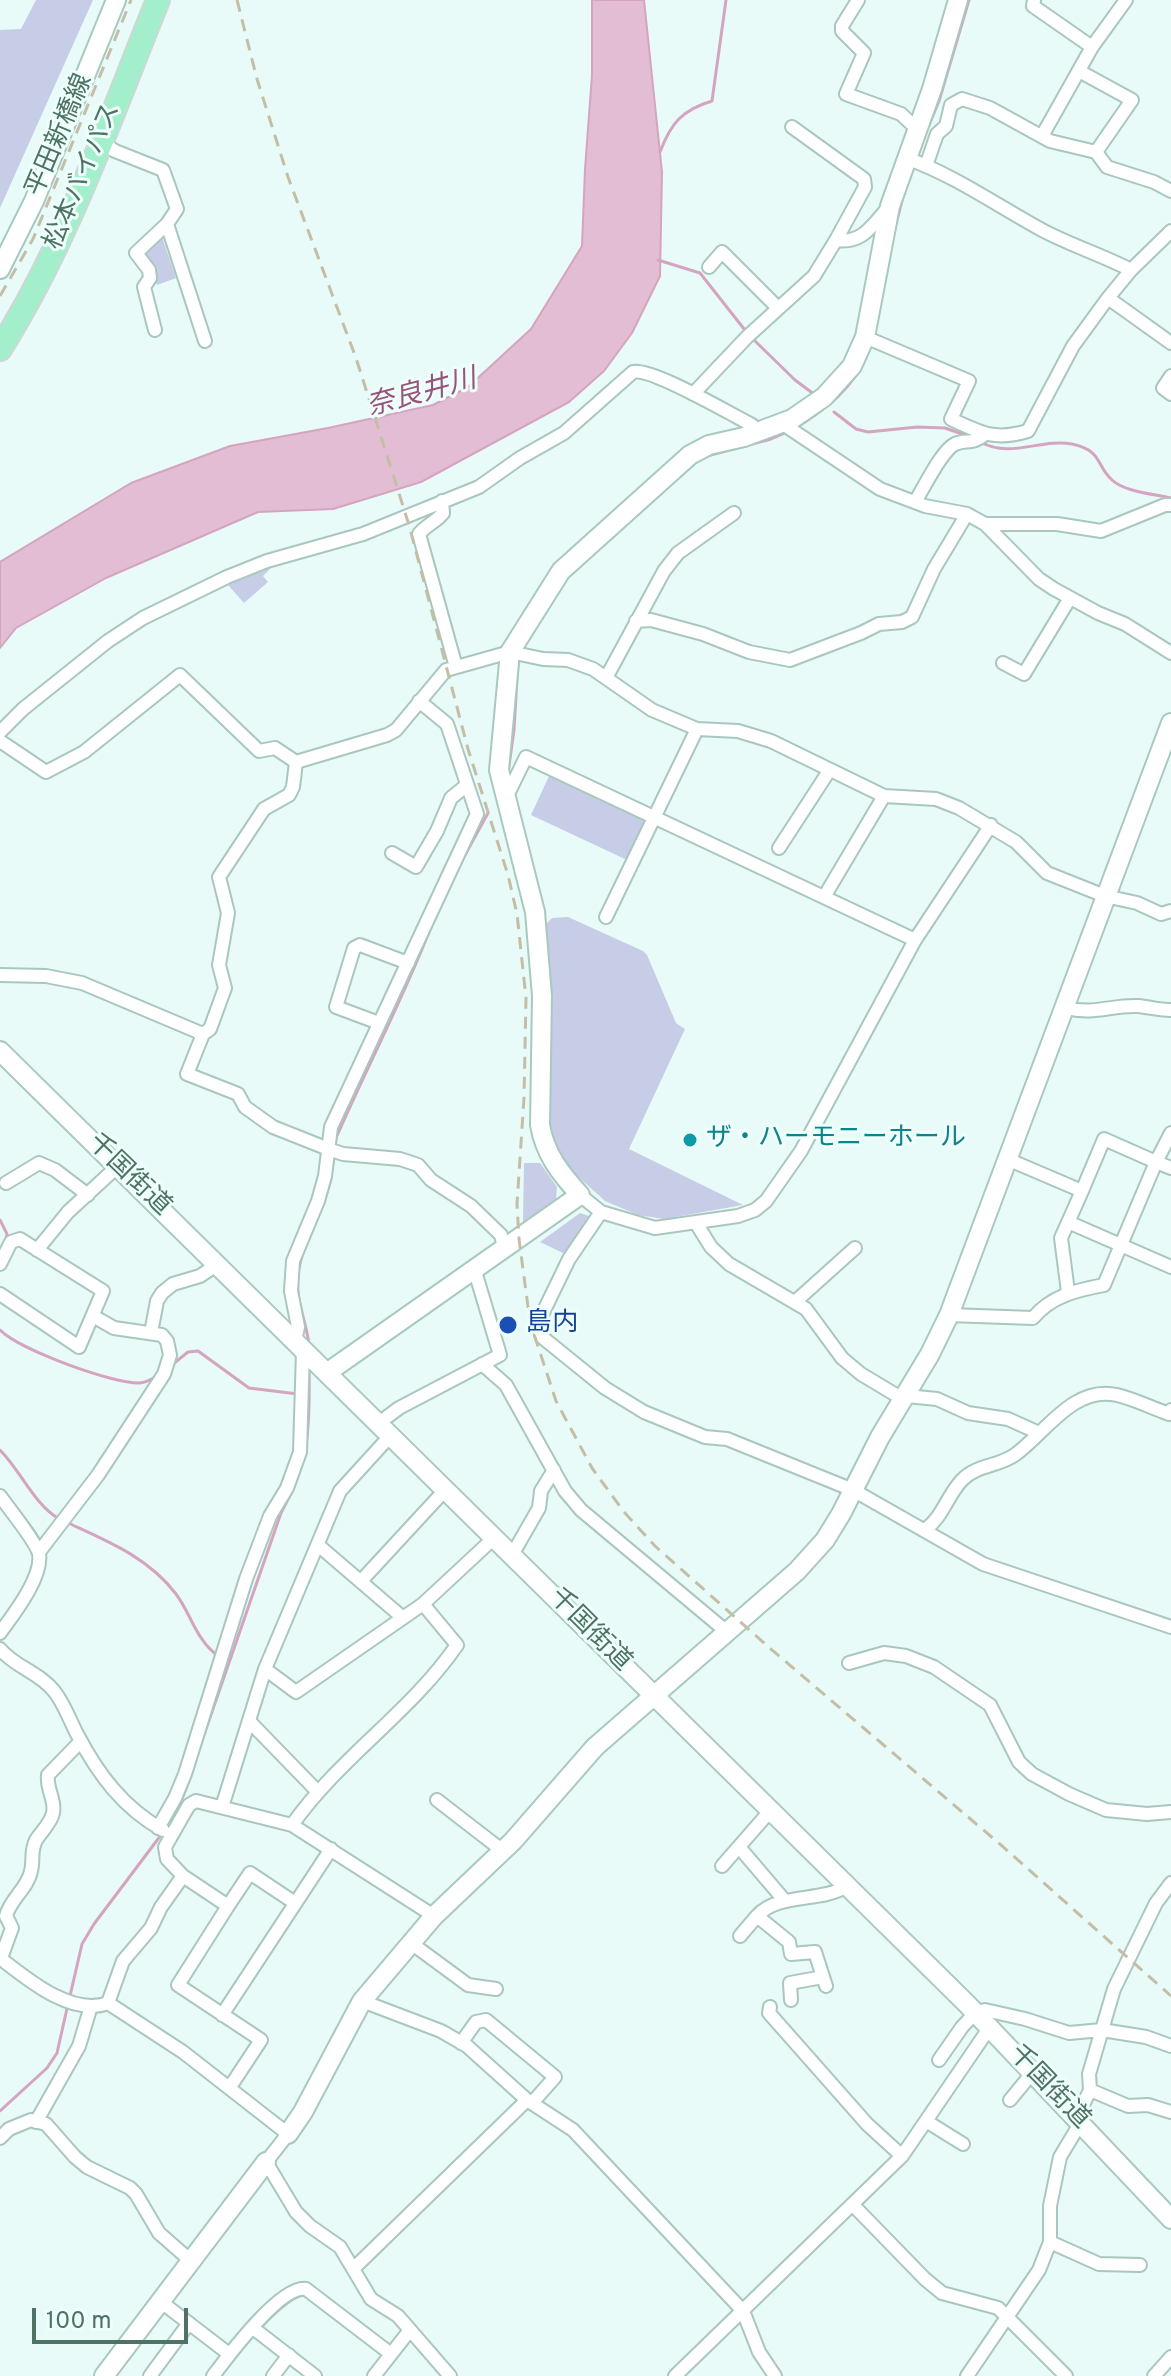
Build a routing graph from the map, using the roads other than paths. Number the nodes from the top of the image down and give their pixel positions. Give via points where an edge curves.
1 (116, 0) edge
2 (158, 0) edge
3 (858, 0) edge
4 (958, 0) edge
5 (1034, 0) edge
6 (1126, 0) edge
7 (1092, 47) junction
8 (1079, 71) junction
9 (792, 127) dead end
10 (917, 129) junction
11 (1042, 136) junction
12 (100, 141) junction
13 (1096, 152) junction
14 (916, 162) junction
15 (1171, 191) edge
16 (890, 206) junction
17 (167, 224) junction
18 (1171, 231) edge
19 (836, 240) junction
20 (709, 267) dead end
21 (0, 269) edge
22 (1131, 270) junction
23 (1108, 298) junction
24 (778, 308) junction
25 (155, 330) dead end
26 (871, 339) junction
27 (205, 341) dead end
28 (1171, 343) edge
29 (0, 349) edge
30 (1171, 376) edge
31 (693, 394) junction
32 (1171, 394) edge
33 (788, 429) junction
34 (757, 432) junction
35 (979, 439) junction
36 (442, 501) junction
37 (915, 502) junction
38 (1171, 505) edge
39 (734, 513) dead end
40 (967, 514) junction
41 (985, 524) junction
42 (1070, 598) junction
43 (636, 621) junction
44 (510, 652) junction
45 (1171, 653) edge
46 (1003, 663) dead end
47 (456, 667) junction
48 (606, 678) junction
49 (419, 701) junction
50 (1171, 723) edge
51 (697, 729) junction
52 (0, 732) edge
53 (0, 741) edge
54 (296, 762) junction
55 (829, 771) junction
56 (467, 785) junction
57 (884, 796) junction
58 (504, 801) junction
59 (654, 815) junction
60 (991, 825) junction
61 (779, 848) dead end
62 (392, 853) dead end
63 (1105, 896) junction
64 (824, 897) junction
65 (1168, 916) edge
66 (606, 917) dead end
67 (915, 940) junction
68 (408, 963) junction
69 (0, 975) edge
70 (1065, 1008) junction
71 (1171, 1010) edge
72 (379, 1023) junction
73 (203, 1034) junction
74 (0, 1051) edge
75 (1171, 1133) edge
76 (332, 1150) junction
77 (1007, 1159) junction
78 (1156, 1162) junction
79 (118, 1166) junction
80 (1171, 1168) edge
81 (6, 1183) dead end
82 (1082, 1191) junction
83 (88, 1195) junction
84 (580, 1195) junction
85 (601, 1212) junction
86 (1068, 1222) junction
87 (696, 1223) junction
88 (1122, 1245) junction
89 (504, 1248) junction
90 (855, 1248) dead end
91 (37, 1250) junction
92 (0, 1264) edge
93 (218, 1264) junction
94 (1171, 1267) edge
95 (474, 1268) junction
96 (1068, 1292) junction
97 (0, 1294) edge
98 (796, 1301) junction
99 (949, 1315) junction
100 (93, 1316) junction
101 (151, 1333) junction
102 (304, 1350) junction
103 (482, 1364) junction
104 (328, 1372) junction
105 (906, 1396) junction
106 (1171, 1410) edge
107 (385, 1429) junction
108 (1039, 1433) junction
109 (554, 1470) junction
110 (446, 1489) junction
111 (853, 1490) junction
112 (0, 1496) edge
113 (926, 1529) junction
114 (495, 1537) junction
115 (318, 1545) junction
116 (39, 1552) junction
117 (512, 1555) junction
118 (361, 1581) junction
119 (423, 1604) junction
120 (402, 1617) junction
121 (1171, 1627) edge
122 (727, 1632) junction
123 (0, 1633) edge
124 (0, 1649) edge
125 (849, 1663) dead end
126 (265, 1669) junction
127 (656, 1696) junction
128 (250, 1722) junction
129 (81, 1741) junction
130 (318, 1792) junction
131 (437, 1800) dead end
132 (222, 1807) junction
133 (771, 1810) junction
134 (1171, 1812) edge
135 (292, 1825) junction
136 (165, 1831) junction
137 (739, 1847) junction
138 (331, 1849) junction
139 (503, 1851) junction
140 (722, 1866) dead end
141 (183, 1876) junction
142 (847, 1886) junction
143 (1169, 1891) edge
144 (785, 1901) junction
145 (295, 1903) junction
146 (228, 1906) junction
147 (434, 1916) junction
148 (757, 1916) junction
149 (740, 1936) dead end
150 (411, 1943) junction
151 (0, 1958) edge
152 (496, 1989) dead end
153 (791, 2000) dead end
154 (362, 2001) junction
155 (108, 2003) junction
156 (91, 2006) junction
157 (770, 2007) dead end
158 (976, 2012) junction
159 (222, 2015) junction
160 (990, 2027) junction
161 (1102, 2030) junction
162 (461, 2043) junction
163 (1171, 2046) edge
164 (939, 2060) dead end
165 (1033, 2072) junction
166 (230, 2087) junction
167 (1090, 2090) junction
168 (1010, 2100) dead end
169 (530, 2102) junction
170 (1171, 2112) edge
171 (1079, 2120) junction
172 (926, 2121) junction
173 (36, 2122) junction
174 (288, 2134) junction
175 (0, 2138) edge
176 (963, 2144) dead end
177 (902, 2156) junction
178 (266, 2162) junction
179 (853, 2205) junction
180 (1171, 2219) edge
181 (1050, 2242) junction
182 (191, 2261) junction
183 (1140, 2265) dead end
184 (353, 2269) junction
185 (160, 2301) junction
186 (743, 2311) junction
187 (1010, 2316) junction
188 (189, 2323) junction
189 (253, 2328) junction
190 (410, 2330) junction
191 (229, 2354) junction
192 (391, 2354) junction
193 (289, 2355) junction
194 (1171, 2357) edge
195 (104, 2376) edge
196 (150, 2376) edge
197 (213, 2376) edge
198 (273, 2376) edge
199 (315, 2376) edge
200 (374, 2376) edge
201 (450, 2376) edge
202 (675, 2376) edge
203 (775, 2376) edge
204 (967, 2376) edge
205 (1066, 2376) edge
206 (1154, 2376) edge

1 - 21 street, 平田新橋線 via 34,201
2 - 12 highway, 松本バイパス
3 - 10 street via 842,31 864,53 846,94 901,114
4 - 10 street
5 - 7 street via 1033,6
6 - 7 street
7 - 8 street
8 - 11 street
8 - 13 street via 1132,100
9 - 19 street via 864,179 865,187
10 - 14 street
11 - 13 street
11 - 14 street via 962,99 951,105 946,126
12 - 17 street via 163,170 177,209
12 - 29 highway, 松本バイパス via 40,280
13 - 15 street via 1107,167
14 - 16 street
14 - 22 street via 956,178 1044,231
16 - 19 street via 856,240
16 - 26 street
17 - 25 street via 136,253 149,270 144,287
17 - 27 street
18 - 22 street
19 - 24 street via 814,276
20 - 24 street via 722,252
22 - 23 street
23 - 28 street
23 - 35 street via 1073,346 1028,431
24 - 31 street
26 - 33 street via 843,378
26 - 35 street via 969,381 951,419
30 - 32 street via 1163,388
31 - 34 street
31 - 36 street via 645,372 633,372 564,433 479,487
33 - 34 street
33 - 37 street via 880,489
34 - 44 street via 690,455 584,548 553,581
35 - 37 street via 956,443 946,451
36 - 47 street via 443,513 419,534
36 - 52 street via 363,534 253,566 143,618
37 - 40 street
38 - 41 street via 1101,531 1057,524
39 - 43 street via 678,553
40 - 41 street
40 - 43 street via 912,617 879,624 790,660 651,620
41 - 42 street via 1039,579
42 - 45 street
42 - 46 street via 1024,674
43 - 48 street
44 - 47 street
44 - 48 street via 568,660
44 - 58 street via 499,770
47 - 49 street via 446,670
48 - 51 street via 652,710
49 - 54 street via 387,735
49 - 56 street via 447,724
50 - 63 street
51 - 55 street via 738,731 771,741
51 - 59 street
53 - 54 street via 46,772 84,752 180,675 259,751 275,748
54 - 73 street via 289,795 264,809 219,877 228,913 219,965 225,988 210,1029
55 - 57 street
55 - 61 street
56 - 62 street via 451,798 416,867
56 - 68 street via 477,814
57 - 60 street via 936,799
57 - 64 street
58 - 59 street via 526,757
58 - 84 street via 535,912 541,970 542,1139 552,1161
59 - 64 street
59 - 66 street
60 - 63 street via 1047,873
60 - 67 street
63 - 65 street
63 - 70 street
64 - 67 street
67 - 87 street via 801,1151 766,1201 738,1216
68 - 72 street
68 - 72 street via 360,945 354,948 336,1007
69 - 73 street via 82,983
70 - 71 street via 1087,1013 1140,1006
70 - 77 street
72 - 76 street via 331,1127
73 - 76 street via 187,1074 238,1094 245,1107 273,1127
74 - 79 street, 千国街道
75 - 78 street
76 - 89 street via 418,1165 481,1215 501,1235
76 - 102 street via 293,1261 291,1291
77 - 82 street
77 - 99 street
78 - 80 street
78 - 82 street via 1104,1139
78 - 88 street
79 - 83 street
79 - 93 street, 千国街道
81 - 83 street via 39,1163
82 - 86 street
83 - 91 street
84 - 85 street
84 - 89 street
85 - 87 street via 655,1228
85 - 111 street via 569,1259 538,1323 542,1337 644,1412
86 - 88 street
86 - 96 street via 1061,1238
87 - 98 street via 729,1264
88 - 94 street
88 - 96 street via 1104,1285
89 - 95 street
90 - 98 street
91 - 92 street via 20,1239 11,1242
91 - 100 street via 103,1291
93 - 101 street via 162,1293
93 - 102 street, 千国街道
95 - 103 street via 500,1355
95 - 104 street
96 - 99 street via 1033,1318
97 - 100 street via 79,1347
98 - 105 street via 842,1358 884,1388
99 - 105 street
100 - 101 street via 114,1328
101 - 116 street via 167,1341 170,1355 164,1374 98,1475
102 - 104 street, 千国街道
102 - 136 street via 300,1452 246,1579
103 - 107 street via 399,1408
103 - 109 street via 506,1385
104 - 107 street, 千国街道
105 - 108 street via 937,1399
105 - 111 street
106 - 108 street via 1169,1414 1114,1394 1088,1394
107 - 110 street, 千国街道
107 - 115 street via 340,1491
108 - 113 street via 1005,1461 965,1477
109 - 117 street
109 - 122 street via 581,1510
110 - 114 street, 千国街道
110 - 118 street
111 - 113 street
111 - 122 street via 814,1552
112 - 116 street
113 - 121 street via 983,1564
114 - 117 street, 千国街道
114 - 119 street
115 - 118 street
115 - 126 street
116 - 123 street via 23,1602
117 - 127 street, 千国街道
118 - 120 street
119 - 120 street
119 - 130 street via 457,1645 400,1712
120 - 126 street via 296,1692
122 - 127 street
124 - 129 street via 54,1691
125 - 134 street via 884,1653 934,1667 990,1705 1019,1762 1032,1774 1106,1810
126 - 128 street
127 - 133 street, 千国街道
127 - 139 street via 595,1747
128 - 130 street
128 - 132 street
129 - 136 street via 119,1797
129 - 151 street via 48,1775 53,1816 31,1852 26,1883 8,1907 12,1928
130 - 135 street
131 - 139 street
132 - 135 street
132 - 136 street via 196,1801
133 - 137 street
133 - 142 street, 千国街道
135 - 138 street
136 - 141 street via 164,1852
137 - 140 street
137 - 144 street
138 - 145 street
138 - 147 street
139 - 147 street
141 - 146 street
141 - 155 street via 123,1961
142 - 144 street via 836,1893
142 - 158 street, 千国街道
143 - 161 street via 1128,1958
144 - 148 street
145 - 146 street via 250,1873
145 - 159 street
146 - 159 street via 178,1985
147 - 150 street
148 - 149 street
148 - 153 street via 789,1942 791,1954 815,1952 825,1981 790,1983
150 - 152 street via 468,1985
150 - 154 street
151 - 156 street via 23,1977
154 - 162 street
154 - 174 street
155 - 156 street
155 - 166 street
156 - 173 street via 79,2046
157 - 177 street via 769,2013 867,2124
158 - 160 street, 千国街道
158 - 161 street via 1069,2033
158 - 164 street
159 - 166 street via 261,2040
160 - 165 street, 千国街道
160 - 172 street
161 - 163 street
161 - 167 street via 1089,2074
162 - 169 street
162 - 169 street via 476,2022 486,2020 555,2077
165 - 168 street
165 - 171 street, 千国街道
166 - 174 street
167 - 170 street via 1128,2106
167 - 171 street
169 - 184 street
169 - 186 street via 573,2130
171 - 180 street, 千国街道
171 - 181 street via 1060,2157 1050,2206
172 - 176 street
172 - 177 street
173 - 175 street via 9,2129
173 - 182 street via 46,2124 87,2167 130,2188 159,2233
174 - 178 street
177 - 179 street
178 - 182 street
178 - 184 street via 296,2212 340,2247
179 - 186 street
179 - 187 street via 942,2293
181 - 183 street via 1099,2264
181 - 187 street
182 - 185 street
184 - 190 street via 371,2299
185 - 188 street
185 - 195 street
186 - 202 street
186 - 203 street
187 - 204 street
187 - 205 street
188 - 191 street
188 - 196 street
189 - 191 street
189 - 192 street via 281,2298 306,2289
189 - 193 street
190 - 192 street
190 - 201 street
191 - 197 street
192 - 200 street
193 - 198 street
193 - 199 street
194 - 206 street

